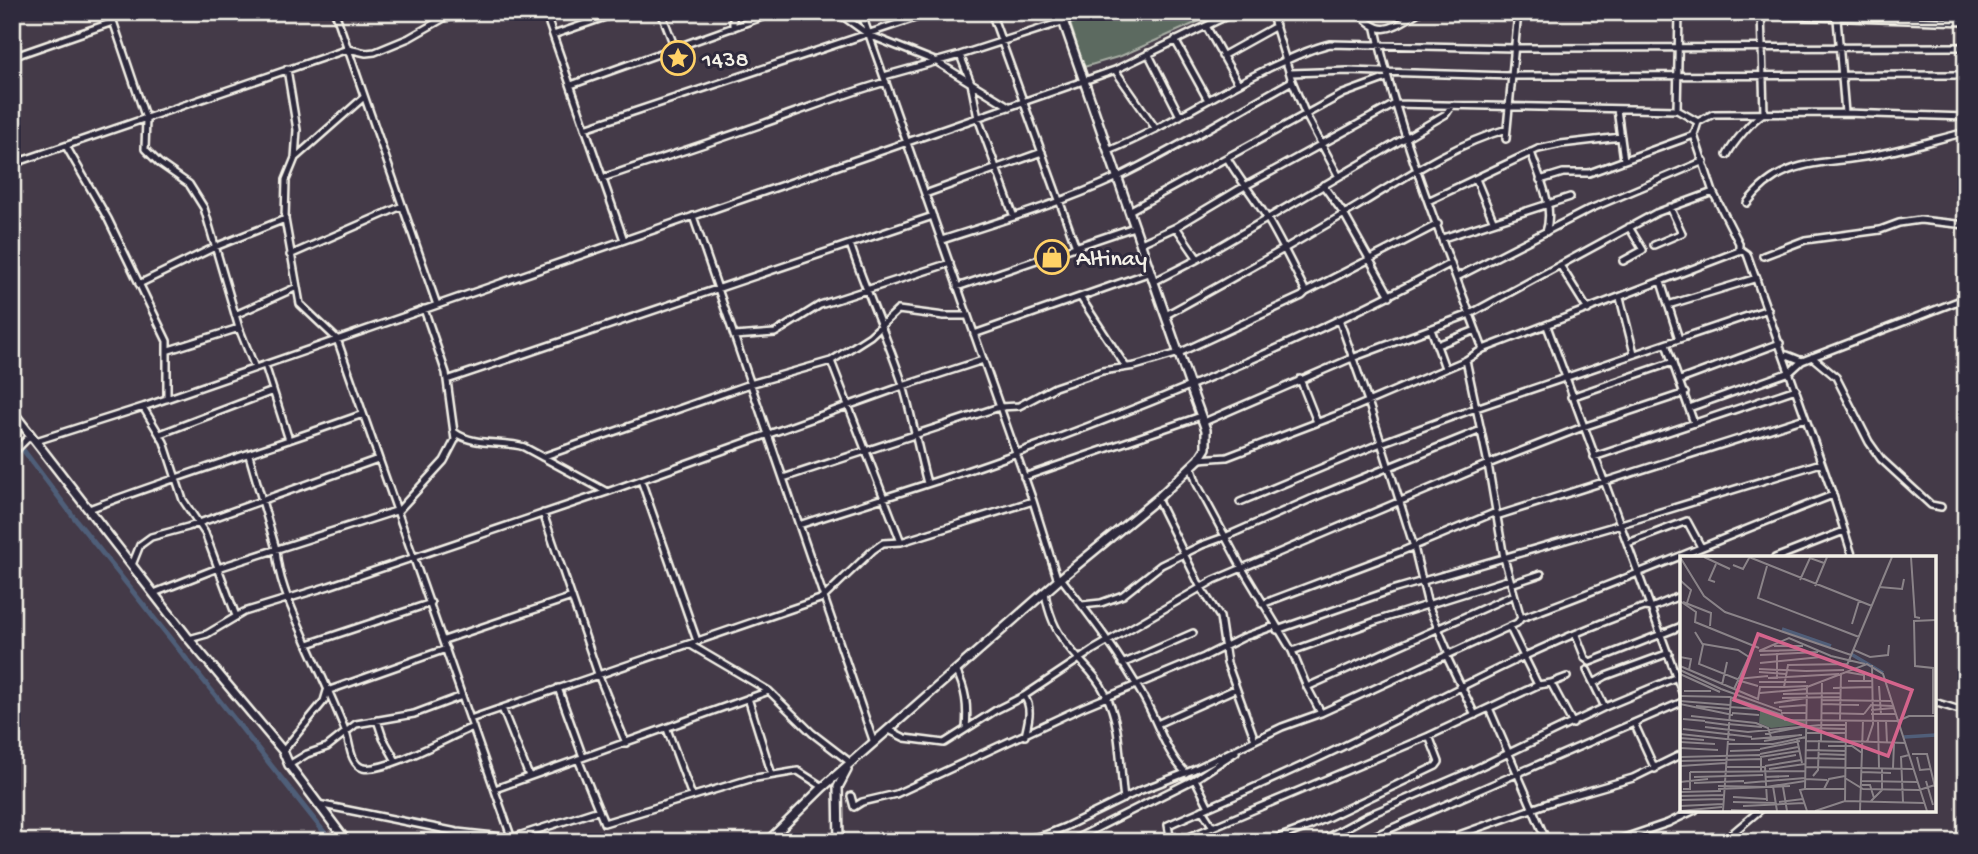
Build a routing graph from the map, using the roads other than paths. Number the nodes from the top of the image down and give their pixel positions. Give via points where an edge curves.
1 (110, 12) edge
2 (335, 12) edge
3 (485, 12) edge
4 (545, 12) edge
5 (620, 12) edge
6 (661, 12) edge
7 (733, 12) edge
8 (776, 12) edge
9 (837, 12) edge
10 (861, 12) edge
11 (933, 12) edge
12 (991, 12) edge
13 (1093, 12) edge
14 (1235, 12) edge
15 (1270, 12) edge
16 (1359, 12) edge
17 (1419, 12) edge
18 (1513, 12) edge
19 (1518, 12) edge
20 (1530, 12) edge
21 (1541, 12) edge
22 (1906, 12) edge
23 (1944, 12) edge
24 (1649, 13) edge
25 (1683, 13) edge
26 (1761, 14) edge
27 (1869, 15) edge
28 (1061, 16) edge
29 (1834, 17) edge
30 (1908, 19) junction
31 (1946, 21) junction
32 (113, 22) junction
33 (1966, 22) edge
34 (1206, 26) junction
35 (1276, 26) junction
36 (733, 28) junction
37 (1376, 29) junction
38 (553, 35) junction
39 (869, 35) junction
40 (1002, 40) junction
41 (1175, 40) junction
42 (1379, 44) junction
43 (1678, 47) junction
44 (1762, 47) junction
45 (1966, 47) edge
46 (675, 48) junction
47 (1514, 48) junction
48 (1840, 48) junction
49 (348, 49) junction
50 (1148, 53) junction
51 (960, 55) junction
52 (1222, 56) junction
53 (12, 57) edge
54 (1286, 60) junction
55 (937, 62) junction
56 (287, 69) junction
57 (1115, 70) junction
58 (1387, 75) junction
59 (1966, 75) edge
60 (1511, 76) junction
61 (1678, 76) junction
62 (1291, 77) junction
63 (1763, 77) junction
64 (1842, 77) junction
65 (885, 79) junction
66 (1084, 79) junction
67 (971, 83) junction
68 (1238, 83) junction
69 (571, 85) junction
70 (364, 97) junction
71 (1208, 100) junction
72 (1024, 102) junction
73 (1395, 104) junction
74 (1452, 105) junction
75 (1508, 106) junction
76 (1010, 107) junction
77 (1617, 109) junction
78 (1677, 110) junction
79 (1764, 113) junction
80 (1845, 113) junction
81 (1306, 115) junction
82 (1181, 116) junction
83 (1966, 117) edge
84 (978, 118) junction
85 (146, 119) junction
86 (1698, 122) junction
87 (585, 128) junction
88 (1156, 129) junction
89 (1507, 129) junction
90 (1966, 132) edge
91 (1694, 135) junction
92 (1406, 136) junction
93 (1621, 137) junction
94 (1506, 139) dead end
95 (908, 142) junction
96 (1321, 144) junction
97 (66, 146) junction
98 (1108, 151) junction
99 (1042, 152) junction
100 (1531, 152) junction
101 (1727, 155) dead end
102 (1227, 158) junction
103 (295, 159) junction
104 (1624, 159) junction
105 (1704, 161) junction
106 (12, 164) edge
107 (996, 168) junction
108 (1416, 171) junction
109 (1338, 175) junction
110 (1116, 177) junction
111 (602, 178) junction
112 (1476, 178) junction
113 (1541, 180) junction
114 (1324, 185) junction
115 (1247, 186) junction
116 (1713, 192) junction
117 (925, 194) junction
118 (1570, 197) dead end
119 (1059, 201) junction
120 (1428, 201) junction
121 (1548, 202) junction
122 (1747, 203) dead end
123 (402, 206) junction
124 (1670, 207) junction
125 (1129, 211) junction
126 (1344, 214) junction
127 (693, 216) junction
128 (933, 216) junction
129 (1014, 216) junction
130 (1267, 218) junction
131 (285, 219) junction
132 (1493, 220) junction
133 (1438, 224) junction
134 (1966, 225) edge
135 (1134, 226) junction
136 (1176, 227) junction
137 (1629, 227) junction
138 (1546, 232) junction
139 (1443, 238) junction
140 (624, 240) junction
141 (942, 240) junction
142 (1141, 243) junction
143 (850, 244) junction
144 (1654, 245) dead end
145 (215, 247) junction
146 (1076, 247) junction
147 (1740, 249) junction
148 (1284, 250) junction
149 (290, 255) junction
150 (1763, 256) dead end
151 (1369, 258) junction
152 (1198, 259) junction
153 (1623, 261) dead end
154 (950, 263) junction
155 (1451, 263) junction
156 (1560, 265) junction
157 (1151, 272) junction
158 (1457, 277) junction
159 (1757, 278) junction
160 (1155, 281) junction
161 (1661, 282) junction
162 (139, 284) junction
163 (297, 287) junction
164 (957, 287) junction
165 (718, 288) junction
166 (865, 290) junction
167 (1306, 292) junction
168 (1390, 296) junction
169 (1081, 298) junction
170 (1620, 298) junction
171 (1966, 298) edge
172 (437, 305) junction
173 (1668, 305) junction
174 (424, 309) junction
175 (1768, 309) junction
176 (1588, 310) junction
177 (1470, 314) junction
178 (235, 315) junction
179 (967, 316) junction
180 (1166, 316) junction
181 (1339, 318) junction
182 (882, 324) junction
183 (1547, 326) junction
184 (239, 328) junction
185 (1430, 329) junction
186 (1476, 330) junction
187 (974, 334) junction
188 (734, 336) junction
189 (1679, 339) junction
190 (338, 340) junction
191 (1780, 343) junction
192 (1666, 344) junction
193 (1437, 345) junction
194 (1483, 349) junction
195 (169, 351) junction
196 (1179, 353) junction
197 (1634, 354) junction
198 (1812, 357) junction
199 (1352, 358) junction
200 (1785, 358) junction
201 (983, 360) junction
202 (1466, 360) junction
203 (831, 361) junction
204 (1802, 361) junction
205 (1673, 362) junction
206 (265, 365) junction
207 (1126, 367) junction
208 (255, 368) junction
209 (1445, 368) junction
210 (1790, 372) junction
211 (1564, 377) junction
212 (1300, 379) junction
213 (447, 380) junction
214 (1680, 380) junction
215 (750, 384) junction
216 (903, 386) junction
217 (1190, 386) junction
218 (1796, 388) junction
219 (273, 391) junction
220 (1685, 393) junction
221 (1571, 397) junction
222 (167, 399) junction
223 (1368, 401) junction
224 (143, 407) junction
225 (848, 407) junction
226 (999, 407) junction
227 (1476, 408) junction
228 (1689, 408) junction
229 (12, 411) edge
230 (363, 414) junction
231 (1805, 418) junction
232 (1203, 419) junction
233 (1317, 422) junction
234 (1694, 423) junction
235 (1583, 427) junction
236 (1481, 430) junction
237 (454, 432) junction
238 (160, 434) junction
239 (769, 435) junction
240 (914, 435) junction
241 (33, 438) junction
242 (289, 440) junction
243 (1381, 443) junction
244 (864, 450) junction
245 (14, 452) edge
246 (1016, 454) junction
247 (249, 455) junction
248 (542, 457) junction
249 (1594, 457) junction
250 (379, 459) junction
251 (1199, 459) junction
252 (1821, 463) junction
253 (1488, 464) junction
254 (1191, 467) junction
255 (1389, 467) junction
256 (177, 477) junction
257 (1024, 477) junction
258 (783, 478) junction
259 (641, 480) junction
260 (927, 483) junction
261 (1604, 483) junction
262 (607, 492) junction
263 (1833, 495) junction
264 (883, 498) junction
265 (1157, 499) junction
266 (1033, 501) junction
267 (1399, 501) junction
268 (261, 502) junction
269 (1240, 502) dead end
270 (1941, 507) dead end
271 (89, 509) junction
272 (399, 510) junction
273 (543, 513) junction
274 (1496, 514) junction
275 (198, 522) junction
276 (1621, 524) junction
277 (799, 525) junction
278 (1844, 531) junction
279 (1227, 536) junction
280 (901, 542) junction
281 (1628, 543) junction
282 (1414, 547) junction
283 (1699, 548) junction
284 (276, 549) junction
285 (1184, 553) junction
286 (414, 556) junction
287 (1701, 556) edge
288 (1780, 556) edge
289 (1852, 556) edge
290 (1504, 558) junction
291 (132, 565) junction
292 (218, 568) junction
293 (1242, 568) junction
294 (1639, 573) junction
295 (1541, 574) dead end
296 (1060, 580) junction
297 (1421, 582) junction
298 (1510, 582) junction
299 (1201, 587) junction
300 (154, 593) junction
301 (1045, 593) junction
302 (1513, 595) junction
303 (1680, 596) edge
304 (572, 597) junction
305 (822, 597) junction
306 (287, 599) junction
307 (431, 603) junction
308 (1262, 604) junction
309 (1082, 605) junction
310 (1428, 605) junction
311 (1651, 608) junction
312 (236, 616) junction
313 (1521, 618) junction
314 (1680, 627) edge
315 (1276, 628) junction
316 (1437, 628) junction
317 (1510, 628) junction
318 (1194, 633) dead end
319 (1660, 634) junction
320 (1576, 635) junction
321 (190, 639) junction
322 (444, 640) junction
323 (697, 641) junction
324 (1109, 641) junction
325 (308, 644) junction
326 (688, 644) junction
327 (1224, 647) junction
328 (446, 649) junction
329 (1292, 651) junction
330 (1669, 653) junction
331 (1448, 655) junction
332 (1526, 657) junction
333 (1079, 659) junction
334 (1122, 664) junction
335 (956, 670) junction
336 (1587, 670) dead end
337 (598, 674) junction
338 (1680, 676) edge
339 (1567, 677) dead end
340 (1551, 683) junction
341 (1594, 683) junction
342 (1136, 684) junction
343 (1538, 685) junction
344 (1307, 687) junction
345 (558, 688) junction
346 (1461, 688) junction
347 (1235, 689) junction
348 (327, 691) junction
349 (769, 691) junction
350 (462, 696) junction
351 (1024, 696) junction
352 (1107, 697) junction
353 (748, 698) junction
354 (1680, 703) edge
355 (1936, 703) edge
356 (1605, 707) junction
357 (502, 708) junction
358 (1489, 708) junction
359 (1966, 712) edge
360 (1321, 713) junction
361 (1475, 715) junction
362 (470, 719) junction
363 (377, 720) junction
364 (1634, 723) junction
365 (1157, 724) junction
366 (1573, 724) junction
367 (473, 727) junction
368 (966, 728) junction
369 (667, 729) junction
370 (889, 730) junction
371 (346, 732) junction
372 (1025, 736) junction
373 (1429, 736) junction
374 (1255, 740) junction
375 (626, 743) junction
376 (874, 745) junction
377 (1244, 746) junction
378 (283, 751) junction
379 (1507, 754) junction
380 (1680, 755) edge
381 (581, 758) junction
382 (396, 761) junction
383 (851, 763) junction
384 (289, 765) junction
385 (1655, 769) junction
386 (1186, 773) junction
387 (1516, 773) junction
388 (772, 775) junction
389 (529, 776) junction
390 (1195, 779) junction
391 (823, 787) junction
392 (495, 789) junction
393 (692, 796) junction
394 (851, 796) dead end
395 (1124, 799) junction
396 (318, 804) junction
397 (1209, 807) junction
398 (1533, 809) junction
399 (599, 810) junction
400 (1202, 810) junction
401 (1691, 812) edge
402 (1758, 812) edge
403 (1213, 827) junction
404 (513, 840) edge
405 (347, 842) edge
406 (767, 842) edge
407 (839, 842) edge
408 (1014, 842) edge
409 (1069, 842) edge
410 (1174, 842) edge
411 (1267, 842) edge
412 (1319, 842) edge
413 (1360, 842) edge
414 (1439, 842) edge
415 (1547, 842) edge
416 (1612, 842) edge
417 (1700, 842) edge
418 (1720, 842) edge

1 - 32 street
2 - 49 street
3 - 49 street via 444,18 375,52
4 - 38 street
5 - 38 street
6 - 46 street
7 - 36 street
8 - 36 street
9 - 39 street
10 - 39 street
11 - 39 street
12 - 40 street
13 - 28 street
14 - 34 street
15 - 35 street
16 - 37 street
17 - 37 street via 1392,27
18 - 19 street
19 - 20 street
19 - 47 street
21 - 24 street
22 - 30 street
23 - 31 street
24 - 25 street
25 - 26 street
25 - 43 street
26 - 29 street
26 - 44 street
27 - 29 street
27 - 30 street
28 - 40 street
28 - 66 street
29 - 48 street
30 - 31 street
31 - 33 street
32 - 53 street
32 - 85 street
34 - 41 street
34 - 52 street
35 - 52 street
35 - 54 street
36 - 46 street
37 - 42 street
38 - 69 street
39 - 55 street
39 - 65 street
39 - 87 street
40 - 51 street
40 - 72 street
41 - 50 street
41 - 71 street
42 - 47 street
42 - 54 street via 1330,44
42 - 58 street
43 - 44 street
43 - 47 street
43 - 61 street
44 - 48 street
44 - 63 street
45 - 48 street
46 - 69 street
47 - 60 street
48 - 64 street
49 - 56 street
49 - 70 street
50 - 57 street
50 - 82 street
51 - 55 street
51 - 67 street
52 - 68 street
54 - 62 street
54 - 68 street
55 - 65 street
55 - 67 street
56 - 85 street
56 - 103 street via 297,130
57 - 66 street
57 - 88 street
58 - 60 street
58 - 62 street via 1348,71
58 - 73 street
58 - 81 street
59 - 64 street
60 - 61 street
60 - 75 street
61 - 63 street
61 - 78 street
62 - 81 street
62 - 110 street
63 - 64 street
63 - 79 street
64 - 80 street
65 - 95 street
65 - 111 street
66 - 72 street
66 - 98 street
67 - 76 street
67 - 84 street
68 - 71 street
69 - 87 street
70 - 103 street
70 - 123 street
71 - 82 street
72 - 76 street
72 - 99 street
73 - 74 street
73 - 92 street
73 - 96 street
74 - 75 street
74 - 92 street via 1448,113
75 - 77 street
75 - 89 street
76 - 84 street
77 - 78 street
77 - 93 street
78 - 86 street
79 - 80 street
79 - 86 street via 1713,114
79 - 101 street
80 - 83 street
81 - 96 street
81 - 102 street
82 - 88 street
84 - 95 street
84 - 107 street
85 - 97 street
85 - 145 street via 145,149 197,193
86 - 91 street
87 - 111 street
88 - 98 street
89 - 94 street
89 - 108 street via 1479,138
90 - 122 street via 1868,156 1800,165 1778,173
91 - 104 street
91 - 105 street
92 - 108 street
92 - 109 street
93 - 100 street
93 - 104 street
95 - 117 street
95 - 127 street
96 - 109 street
96 - 115 street
97 - 106 street
97 - 162 street
98 - 110 street
99 - 107 street
99 - 119 street
100 - 112 street
100 - 113 street
102 - 115 street
102 - 125 street
103 - 131 street via 286,180
104 - 113 street via 1588,173 1563,173
105 - 116 street
105 - 138 street
107 - 117 street
107 - 129 street
108 - 120 street
108 - 126 street
109 - 114 street
110 - 119 street
110 - 125 street
111 - 140 street
112 - 120 street
112 - 132 street
113 - 121 street
114 - 126 street
114 - 130 street
115 - 130 street
115 - 136 street
116 - 124 street
116 - 147 street
117 - 128 street
118 - 121 street
119 - 129 street
119 - 146 street
120 - 133 street
121 - 132 street
121 - 138 street
123 - 149 street
123 - 172 street
124 - 137 street
124 - 144 street via 1682,233
125 - 135 street
126 - 148 street
126 - 151 street
127 - 140 street
127 - 165 street
128 - 141 street
128 - 143 street
129 - 141 street
130 - 148 street
130 - 152 street
131 - 145 street
131 - 149 street
132 - 139 street
133 - 139 street
133 - 151 street
134 - 150 street via 1920,220 1899,223 1880,230 1805,240
135 - 142 street
135 - 146 street
136 - 142 street
136 - 152 street
137 - 153 street via 1643,250
137 - 156 street
138 - 158 street
139 - 155 street
140 - 172 street
141 - 154 street
142 - 157 street
143 - 165 street
143 - 166 street
145 - 162 street
145 - 178 street
146 - 164 street
147 - 159 street via 1747,254
147 - 161 street
148 - 167 street
148 - 180 street
149 - 163 street
151 - 167 street
151 - 168 street
152 - 160 street
154 - 164 street
154 - 166 street
155 - 158 street
155 - 168 street
156 - 176 street
156 - 177 street
157 - 160 street
157 - 169 street
158 - 177 street
159 - 173 street
159 - 175 street
160 - 180 street
161 - 170 street
161 - 173 street
162 - 195 street
163 - 178 street
163 - 190 street via 300,304
164 - 179 street
165 - 188 street
165 - 213 street
166 - 182 street
166 - 188 street via 820,305 775,333
167 - 196 street
168 - 181 street
169 - 187 street
169 - 207 street
170 - 176 street
170 - 197 street
171 - 198 street
172 - 174 street
173 - 189 street
174 - 190 street
174 - 213 street
175 - 189 street
175 - 191 street
176 - 183 street
177 - 185 street
177 - 186 street
178 - 184 street
179 - 182 street via 898,310
179 - 187 street
180 - 196 street
181 - 199 street
181 - 217 street
182 - 203 street
182 - 216 street
183 - 194 street
183 - 211 street
184 - 195 street
184 - 208 street
185 - 193 street
185 - 199 street
186 - 193 street
186 - 194 street
187 - 201 street
188 - 215 street
189 - 192 street
190 - 206 street
190 - 230 street
191 - 200 street
191 - 214 street
192 - 197 street
192 - 205 street
193 - 209 street
194 - 202 street
195 - 222 street
196 - 207 street
196 - 217 street
197 - 211 street
198 - 204 street
198 - 270 street via 1836,377 1881,459 1931,505
199 - 212 street
199 - 223 street
200 - 204 street
200 - 210 street
201 - 216 street
201 - 226 street
202 - 209 street
202 - 227 street
203 - 215 street
203 - 225 street
204 - 210 street
205 - 214 street
205 - 221 street
206 - 208 street
206 - 219 street
207 - 226 street via 1055,387 1015,408
208 - 222 street
209 - 223 street
210 - 218 street
210 - 228 street
211 - 221 street
211 - 227 street
212 - 232 street
212 - 233 street
213 - 237 street
214 - 220 street
215 - 239 street
215 - 248 street
216 - 225 street
216 - 240 street
217 - 232 street
217 - 246 street
218 - 231 street
218 - 234 street
219 - 238 street
219 - 242 street
220 - 228 street
220 - 235 street
221 - 235 street
222 - 224 street
223 - 233 street
223 - 243 street
224 - 238 street
224 - 241 street
225 - 239 street
225 - 244 street
226 - 240 street
226 - 246 street
227 - 236 street
227 - 243 street
228 - 234 street
229 - 241 street
230 - 242 street
230 - 250 street
231 - 252 street
231 - 261 street
232 - 251 street via 1207,444
232 - 257 street
233 - 251 street via 1227,457
234 - 249 street
235 - 249 street
235 - 253 street
236 - 253 street
236 - 255 street
237 - 248 street via 474,441 512,443
237 - 272 street via 453,446 444,461
238 - 256 street
239 - 258 street
239 - 259 street
240 - 244 street
240 - 260 street
241 - 245 street
241 - 271 street
242 - 247 street
243 - 255 street
243 - 269 street
244 - 258 street
244 - 264 street
246 - 257 street
246 - 260 street
247 - 256 street
247 - 268 street
248 - 262 street
249 - 261 street
250 - 268 street
250 - 272 street
251 - 254 street
252 - 263 street
252 - 276 street
253 - 267 street
253 - 274 street
254 - 265 street
254 - 279 street
255 - 267 street
255 - 279 street
256 - 271 street
256 - 275 street via 183,500
257 - 266 street
258 - 277 street
259 - 262 street
259 - 323 street
260 - 264 street
261 - 274 street
261 - 276 street
262 - 273 street
263 - 278 street
263 - 283 street
264 - 277 street
264 - 280 street
265 - 285 street
265 - 296 street
266 - 280 street
266 - 296 street
267 - 282 street
267 - 293 street
268 - 275 street
268 - 284 street
271 - 291 street
272 - 284 street
272 - 286 street
273 - 286 street
273 - 304 street
274 - 282 street
274 - 290 street
275 - 291 street via 145,540
275 - 292 street
276 - 281 street
276 - 290 street
277 - 305 street
278 - 288 street
278 - 289 street
279 - 285 street
279 - 293 street
280 - 305 street via 883,543
281 - 283 street via 1687,521
281 - 294 street
282 - 297 street
282 - 308 street
283 - 287 street
283 - 294 street
284 - 292 street
284 - 306 street
285 - 299 street
285 - 309 street via 1123,595
286 - 306 street
286 - 307 street
290 - 297 street
290 - 298 street
291 - 300 street
292 - 300 street
292 - 312 street
293 - 299 street
293 - 308 street
294 - 311 street
294 - 313 street
295 - 298 street
296 - 301 street
296 - 309 street
297 - 310 street
297 - 315 street
298 - 302 street
298 - 310 street
299 - 324 street
299 - 327 street via 1220,617
300 - 321 street
301 - 333 street via 1048,610
301 - 335 street
302 - 313 street
302 - 316 street
303 - 311 street
304 - 322 street
304 - 337 street
305 - 323 street
305 - 376 street
306 - 312 street
306 - 325 street
307 - 322 street
307 - 325 street
308 - 315 street
309 - 324 street
310 - 316 street
310 - 329 street
311 - 319 street
311 - 320 street via 1609,619
312 - 321 street
313 - 317 street
314 - 319 street
315 - 327 street
315 - 329 street
316 - 331 street
316 - 344 street
317 - 331 street
317 - 332 street
318 - 334 street
319 - 320 street via 1590,662
319 - 330 street
320 - 332 street
321 - 378 street
322 - 328 street
323 - 326 street
324 - 333 street
324 - 334 street
325 - 348 street
326 - 337 street
326 - 349 street
327 - 342 street
327 - 347 street
328 - 348 street
328 - 350 street
329 - 344 street
330 - 338 street
330 - 341 street
331 - 346 street
331 - 360 street
332 - 343 street
332 - 346 street
333 - 351 street
333 - 352 street
334 - 342 street
335 - 368 street via 966,699
335 - 370 street
336 - 341 street
337 - 345 street
337 - 375 street
338 - 356 street
339 - 340 street
340 - 343 street
340 - 366 street
341 - 356 street
342 - 352 street
342 - 365 street
343 - 358 street
344 - 360 street
345 - 357 street
345 - 381 street
346 - 361 street
346 - 397 street
347 - 365 street
347 - 374 street
348 - 371 street
348 - 378 street
349 - 353 street
349 - 383 street
350 - 362 street
350 - 363 street via 414,714
351 - 368 street
351 - 372 street via 1030,712
352 - 372 street
352 - 395 street via 1121,758
353 - 369 street
353 - 388 street
354 - 364 street
355 - 359 street
356 - 366 street
357 - 362 street
357 - 389 street
358 - 361 street
358 - 379 street
360 - 374 street
361 - 373 street
362 - 367 street
363 - 371 street via 356,724
363 - 382 street
364 - 385 street
364 - 387 street
365 - 386 street via 1174,761
366 - 379 street
367 - 382 street
367 - 392 street
368 - 370 street via 944,743 905,738
369 - 375 street
369 - 393 street
370 - 376 street
371 - 382 street via 357,765 374,768
371 - 384 street
372 - 394 street via 896,794 853,807
373 - 403 street
373 - 411 street via 1439,762 1436,766
374 - 377 street
375 - 381 street
376 - 383 street
377 - 386 street
377 - 390 street
378 - 384 street
379 - 387 street
379 - 412 street
380 - 385 street
381 - 389 street
381 - 399 street
383 - 391 street
383 - 407 street via 838,787
384 - 396 street
385 - 398 street
386 - 395 street
387 - 398 street
387 - 413 street
388 - 391 street via 798,771
388 - 393 street
389 - 392 street
390 - 397 street
390 - 409 street
391 - 406 street
392 - 404 street
393 - 399 street via 604,823
395 - 408 street via 1045,835
396 - 404 street
396 - 405 street
397 - 400 street
398 - 414 street
398 - 415 street
399 - 404 street
400 - 403 street
400 - 410 street via 1168,825
401 - 416 street
402 - 418 street
403 - 410 street
417 - 418 street via 1713,837

